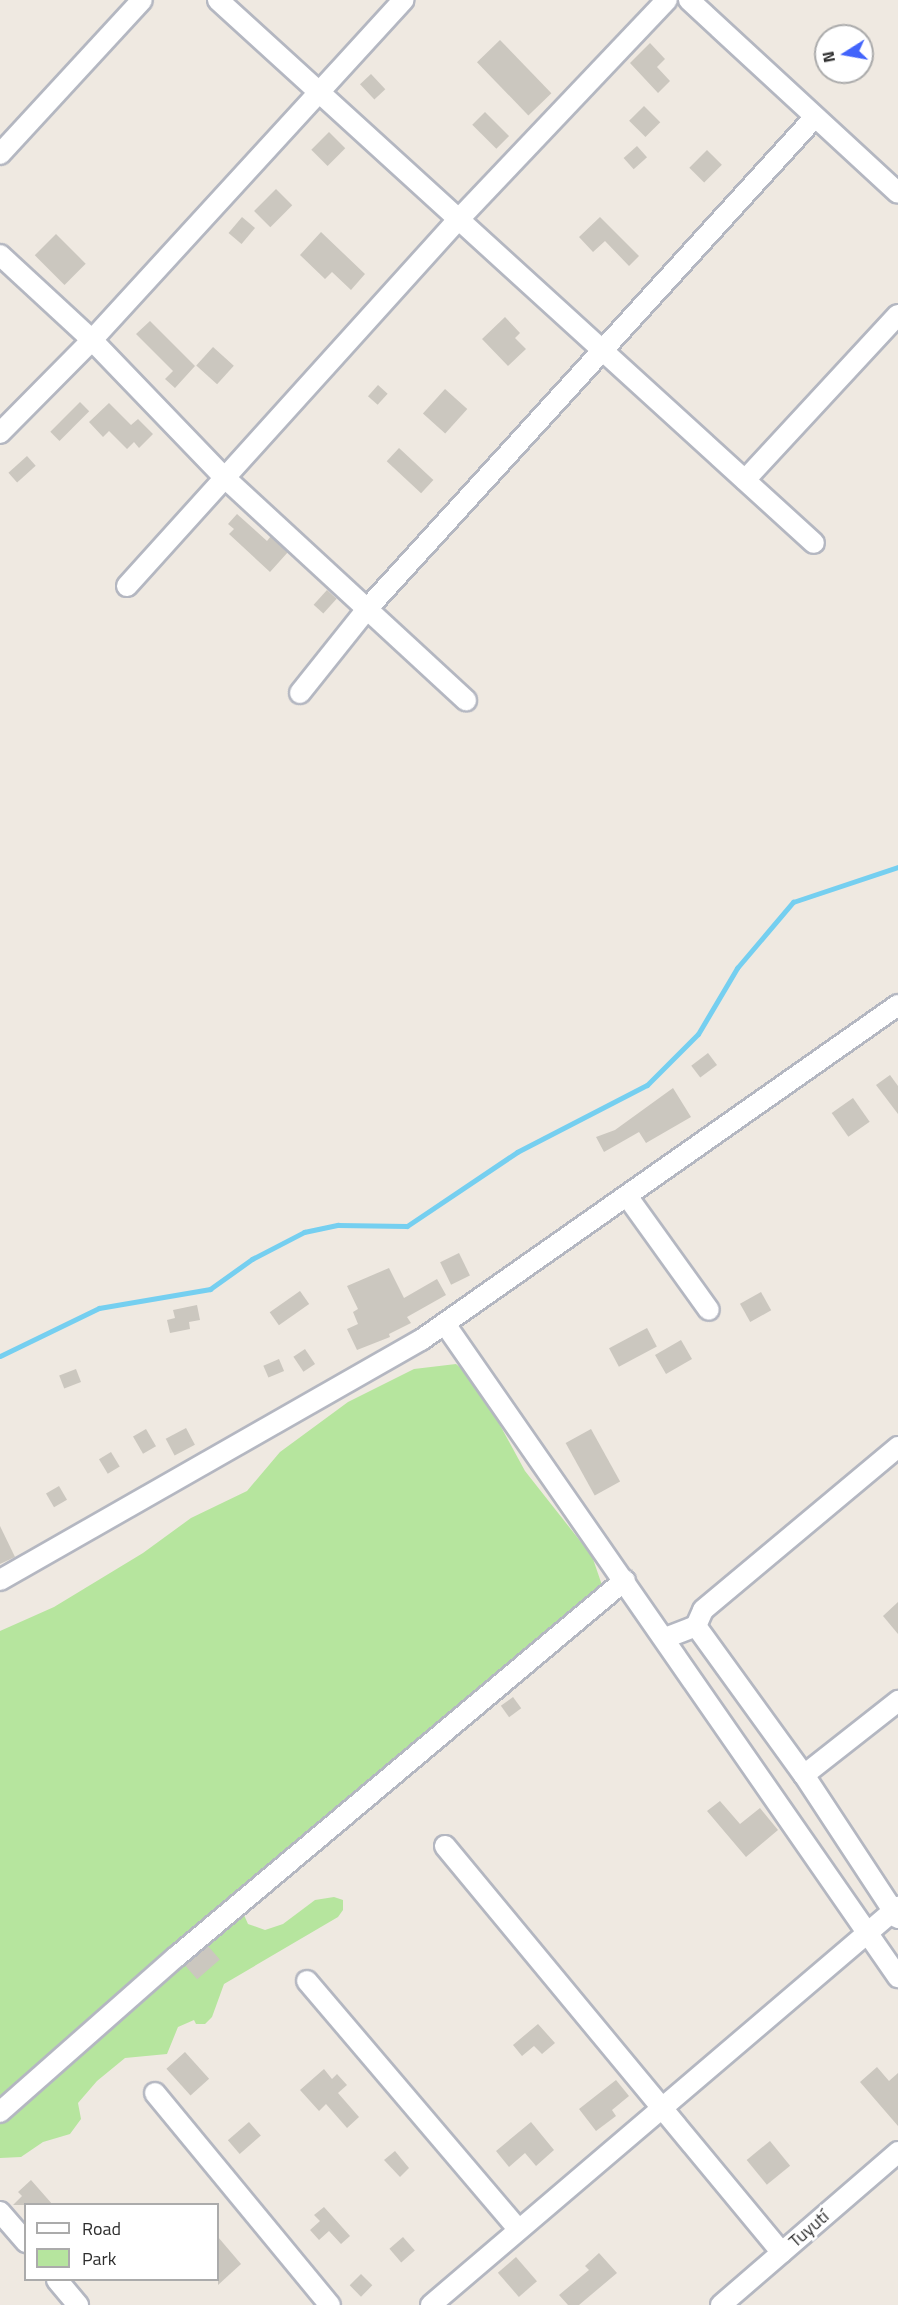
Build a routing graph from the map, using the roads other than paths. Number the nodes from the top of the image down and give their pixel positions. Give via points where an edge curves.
1 (142, 0) edge
2 (218, 0) edge
3 (404, 0) edge
4 (667, 0) edge
5 (689, 0) edge
6 (320, 93) junction
7 (815, 117) junction
8 (0, 154) edge
9 (898, 193) edge
10 (459, 219) junction
11 (0, 255) edge
12 (898, 315) edge
13 (92, 340) junction
14 (604, 351) junction
15 (0, 434) edge
16 (225, 478) junction
17 (745, 480) junction
18 (814, 543) dead end
19 (127, 586) dead end
20 (368, 609) junction
21 (300, 693) dead end
22 (466, 700) dead end
23 (898, 1005) edge
24 (627, 1196) junction
25 (709, 1310) dead end
26 (445, 1324) junction
27 (898, 1447) edge
28 (0, 1580) edge
29 (625, 1580) junction
30 (696, 1626) junction
31 (666, 1638) junction
32 (898, 1701) edge
33 (804, 1775) junction
34 (445, 1846) dead end
35 (896, 1912) edge
36 (869, 1930) junction
37 (898, 1977) edge
38 (307, 1981) dead end
39 (155, 2093) dead end
40 (663, 2107) junction
41 (0, 2112) edge
42 (898, 2152) edge
43 (0, 2212) edge
44 (518, 2229) junction
45 (24, 2240) edge
46 (782, 2253) junction
47 (58, 2281) edge
48 (78, 2305) edge
49 (330, 2305) edge
50 (431, 2305) edge
51 (721, 2305) edge

1 - 8 street
2 - 6 street
3 - 6 street
4 - 10 street
5 - 7 street
6 - 10 street
6 - 13 street
7 - 9 street
7 - 14 street
10 - 14 street
10 - 16 street
11 - 13 street
12 - 17 street
13 - 15 street
13 - 16 street
14 - 17 street
14 - 20 street
16 - 19 street
16 - 20 street
17 - 18 street
20 - 21 street
20 - 22 street
23 - 24 street
24 - 25 street
24 - 26 street
26 - 28 street
26 - 29 street
27 - 30 street via 703,1610
29 - 31 street
29 - 41 street via 176,1957
30 - 31 street
30 - 33 street
31 - 36 street
32 - 33 street
33 - 35 street
34 - 40 street
35 - 36 street
36 - 37 street
36 - 40 street
38 - 44 street
39 - 49 street
40 - 44 street
40 - 46 street
42 - 46 street, Tuyutí
43 - 45 street
44 - 50 street
46 - 51 street, Tuyutí
47 - 48 street

